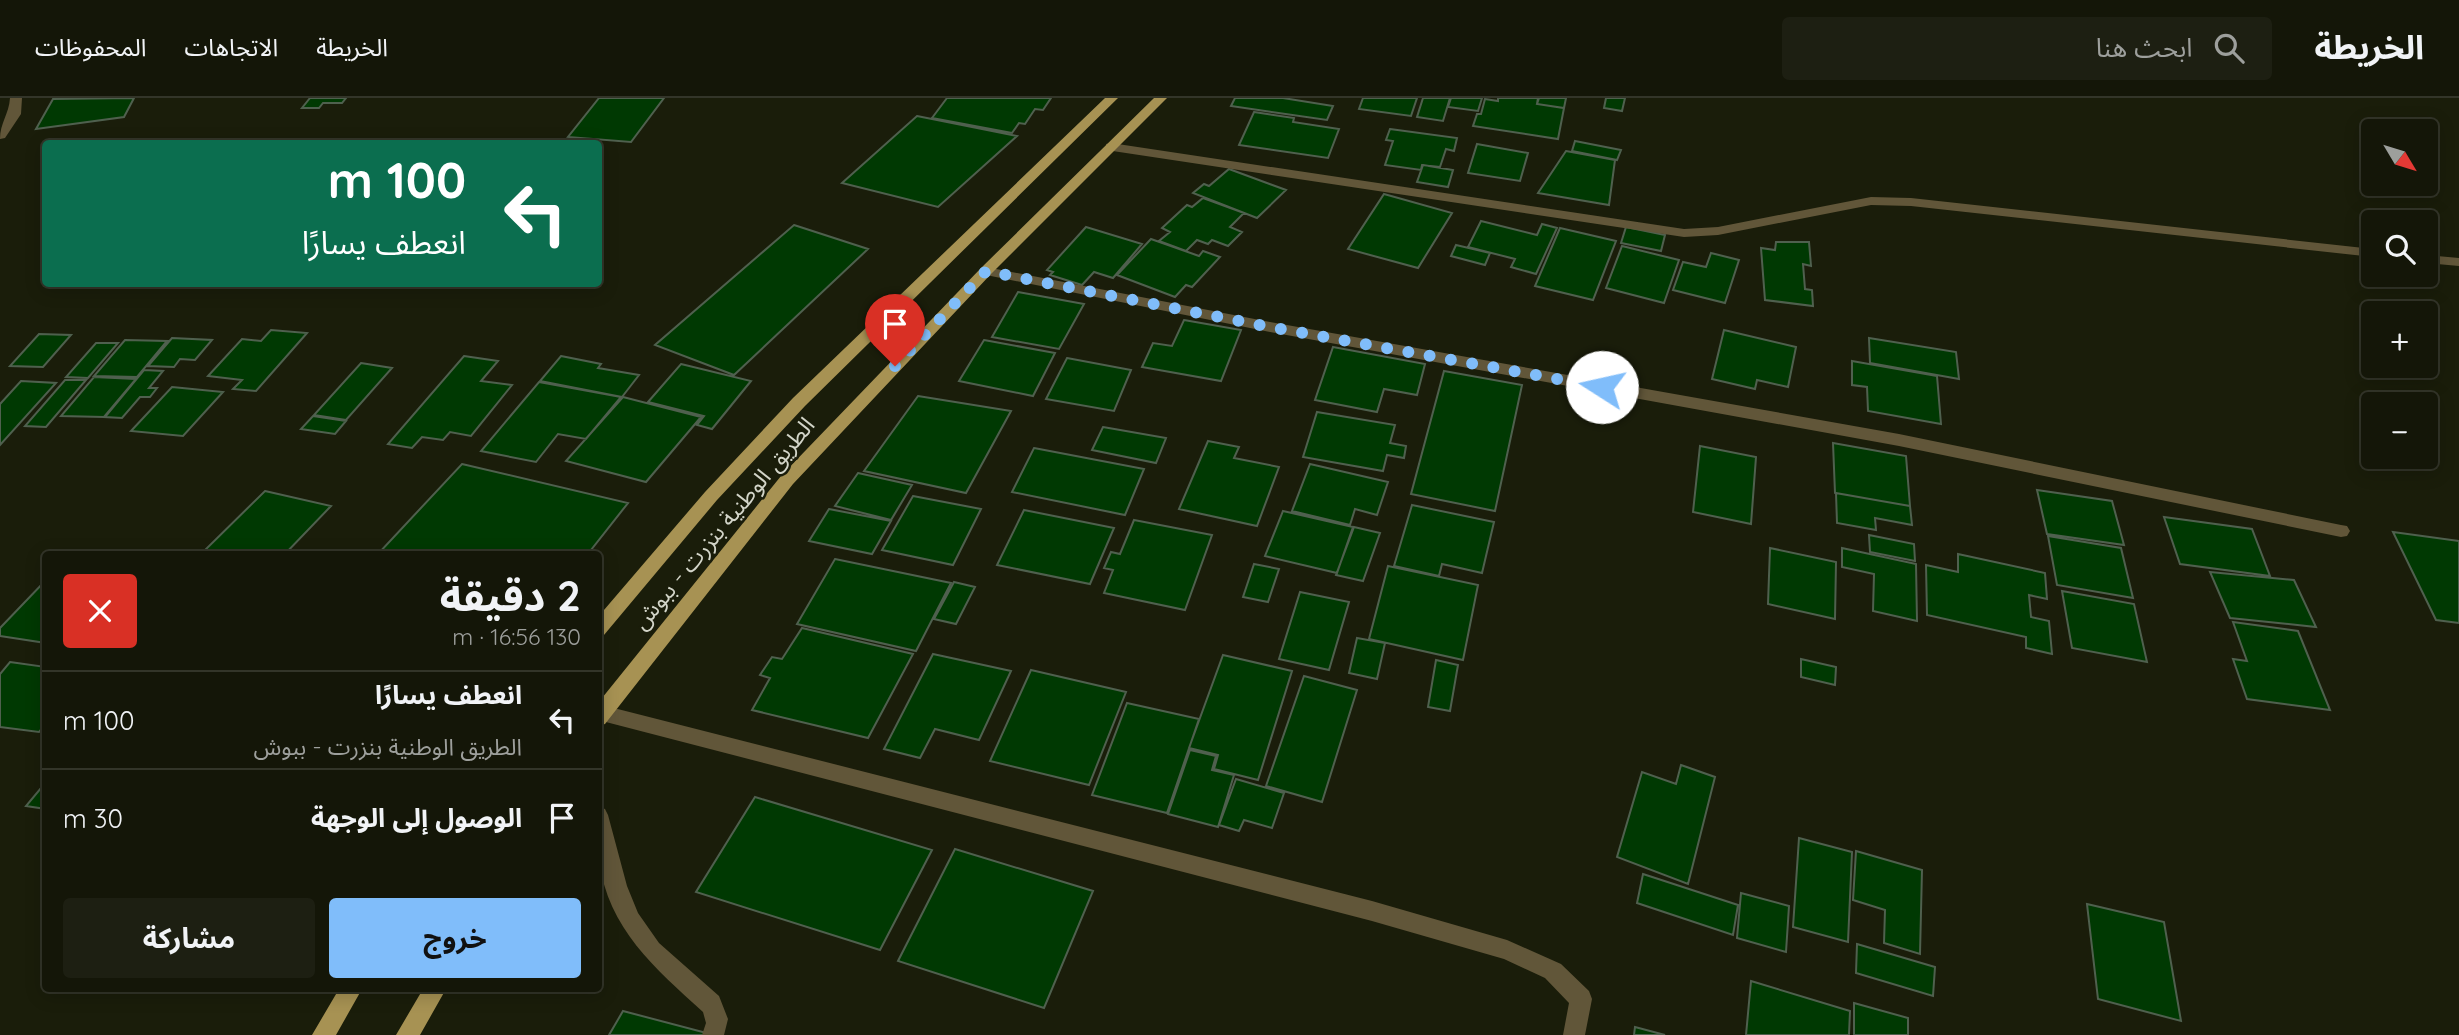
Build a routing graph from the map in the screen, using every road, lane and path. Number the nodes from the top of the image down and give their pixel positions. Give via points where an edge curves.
1 (16, 98) edge
2 (1112, 98) edge
3 (1161, 98) edge
4 (0, 135) edge
5 (1111, 147) junction
6 (2361, 252) edge
7 (2438, 260) edge
8 (2459, 262) edge
9 (986, 271) junction
10 (2341, 531) dead end
11 (602, 624) edge
12 (602, 713) edge
13 (602, 717) edge
14 (602, 831) edge
15 (349, 992) edge
16 (433, 992) edge
17 (323, 1035) edge
18 (407, 1035) edge
19 (713, 1035) edge
20 (1574, 1035) edge

1 - 4 street via 15,114
2 - 11 main road, الطريق الوطنية بنزرت - ببوش via 799,402 711,496
3 - 5 main road, الطريق الوطنية بنزرت - ببوش
5 - 6 street via 1684,233 1718,231 1871,201 1911,202
5 - 9 main road, الطريق الوطنية بنزرت - ببوش
7 - 8 street
9 - 10 street via 1899,440
9 - 12 main road, الطريق الوطنية بنزرت - ببوش via 787,480
13 - 20 street via 1372,911 1507,950 1553,971 1581,999
14 - 19 street via 625,912 651,950 711,1004 718,1024
15 - 17 main road
16 - 18 main road

